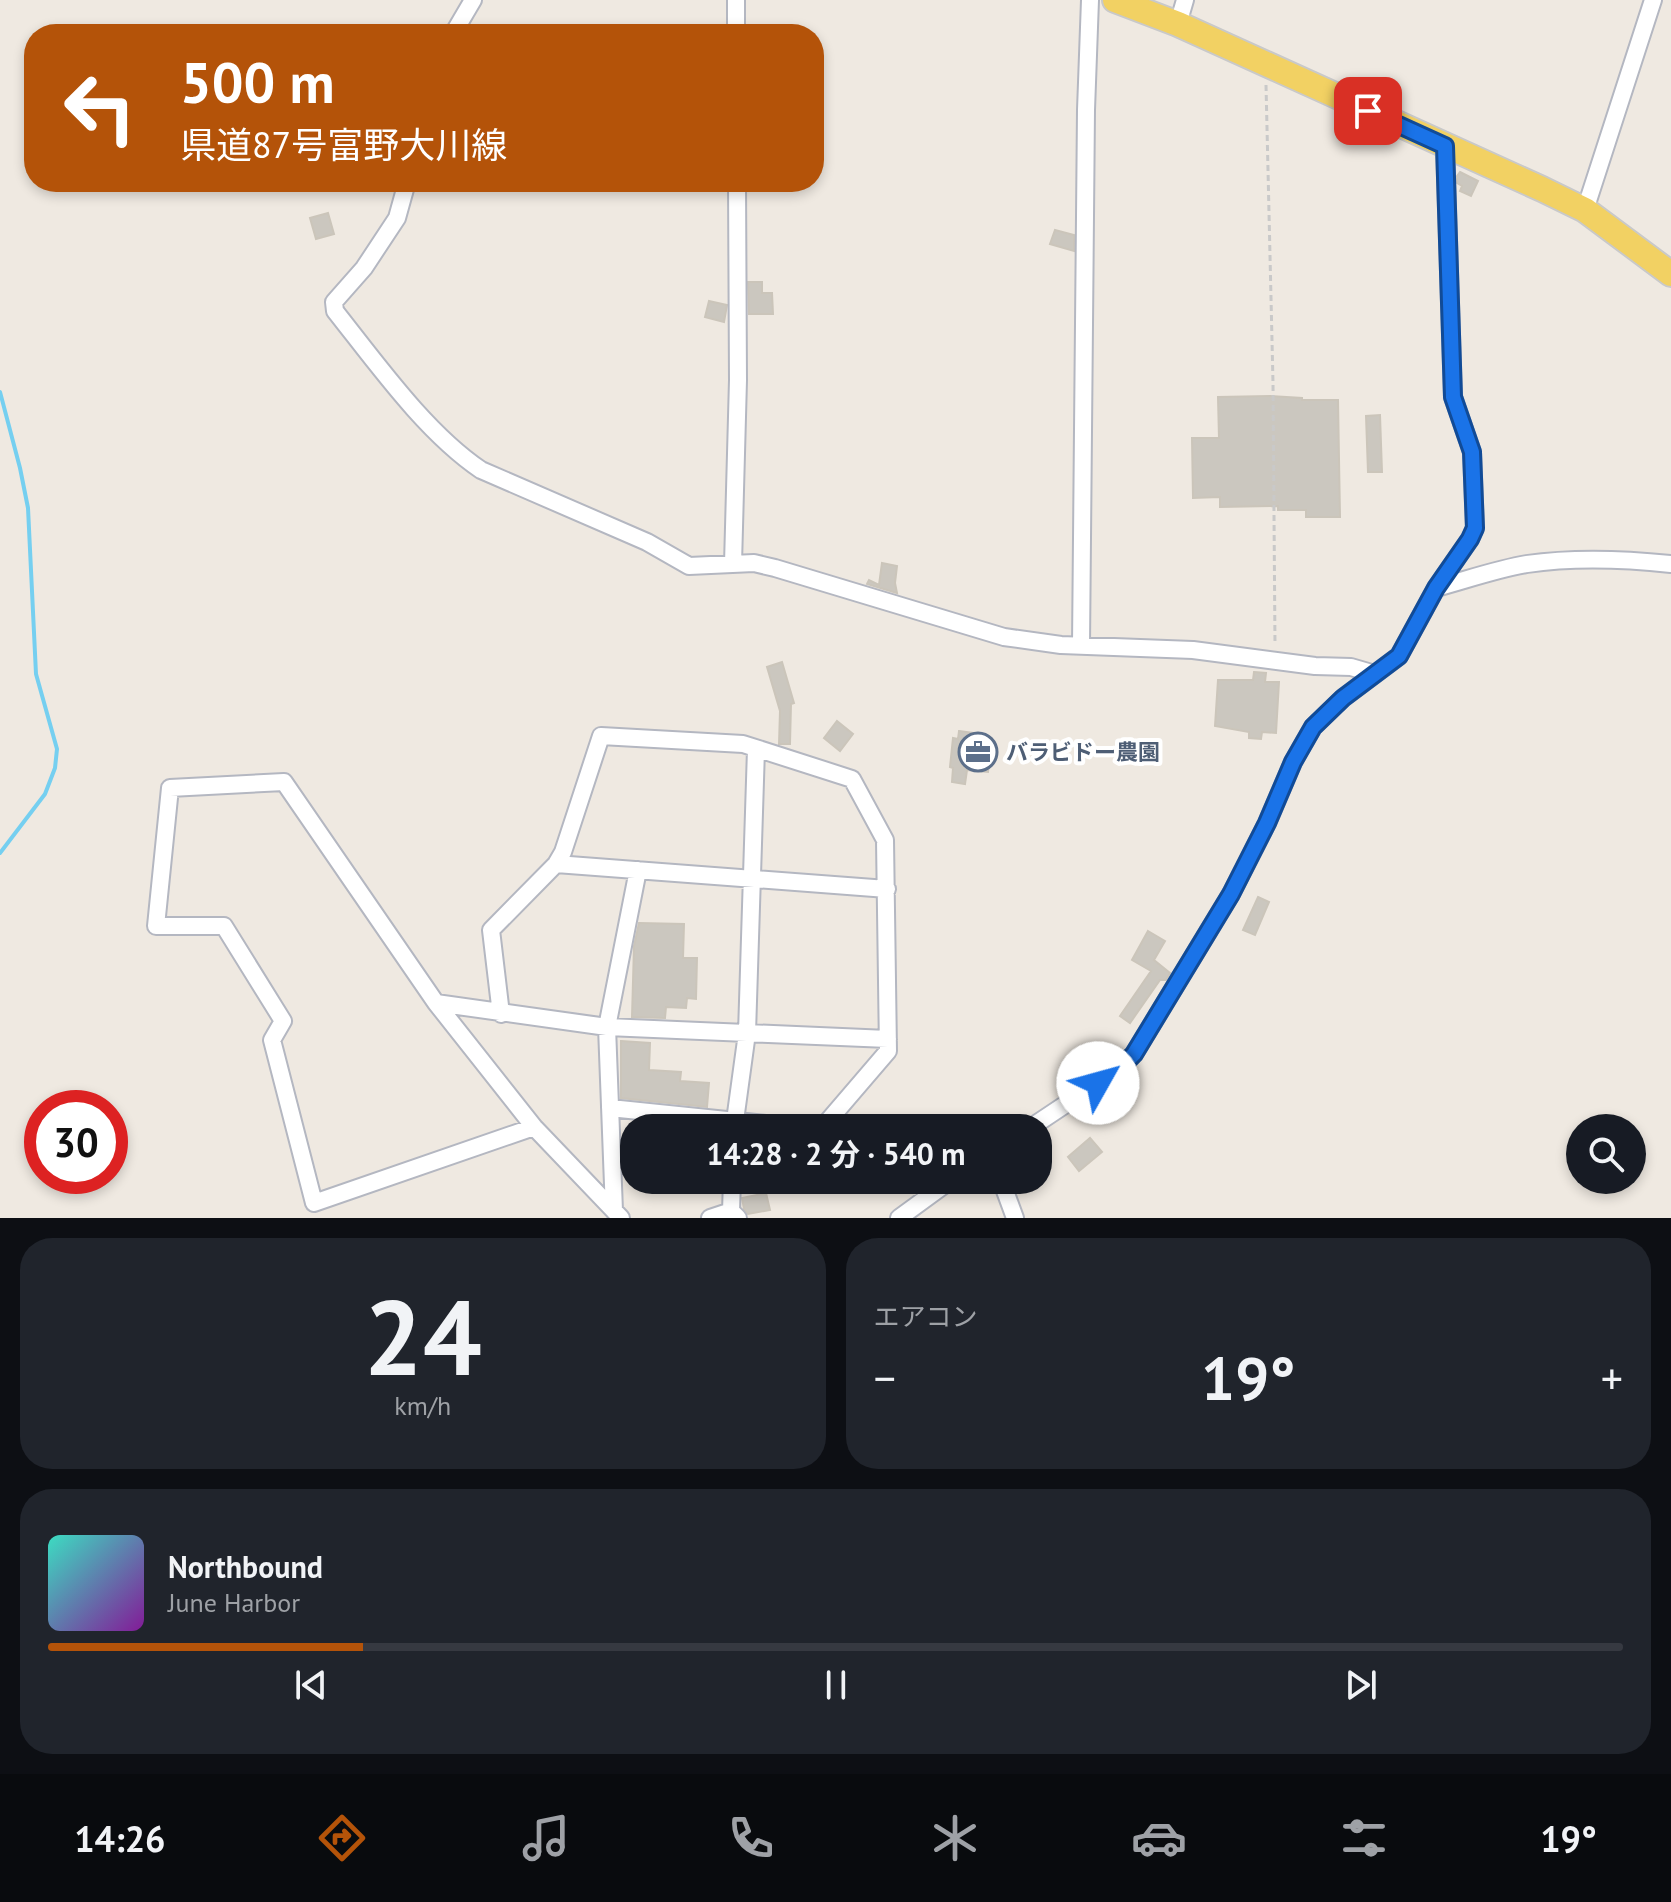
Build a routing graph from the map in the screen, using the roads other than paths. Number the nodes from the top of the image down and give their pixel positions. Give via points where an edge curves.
1 (473, 0) edge
2 (736, 0) edge
3 (1090, 0) edge
4 (1115, 0) edge
5 (1185, 0) edge
6 (1653, 0) edge
7 (459, 24) edge
8 (736, 24) edge
9 (1178, 24) junction
10 (1445, 146) junction
11 (404, 192) edge
12 (737, 192) edge
13 (1585, 210) junction
14 (1671, 274) edge
15 (733, 564) junction
16 (1671, 564) edge
17 (1436, 588) junction
18 (1081, 645) junction
19 (1375, 674) junction
20 (756, 749) junction
21 (556, 864) junction
22 (638, 870) junction
23 (751, 879) junction
24 (887, 889) junction
25 (436, 1003) junction
26 (501, 1014) junction
27 (607, 1027) junction
28 (747, 1033) junction
29 (888, 1039) junction
30 (610, 1108) junction
31 (657, 1114) edge
32 (736, 1114) edge
33 (834, 1114) edge
34 (1051, 1114) edge
35 (534, 1127) junction
36 (733, 1194) edge
37 (929, 1194) edge
38 (1006, 1194) edge
39 (618, 1215) edge
40 (734, 1215) edge
41 (710, 1218) edge
42 (899, 1218) edge
43 (1015, 1218) edge

1 - 7 street
2 - 8 street
3 - 18 street
4 - 9 main road
5 - 9 street
6 - 13 street
9 - 10 main road
10 - 13 main road
10 - 17 street via 1453,397 1472,452 1476,513 1470,539
11 - 15 street via 397,218 334,302 335,311 394,385 460,456 481,470 647,542 689,566
12 - 15 street
13 - 14 main road
15 - 18 street via 775,568 1004,637
16 - 17 street via 1572,559 1524,565
17 - 19 street via 1399,656
18 - 19 street via 1193,650
19 - 34 street via 1313,727 1231,894 1134,1054
20 - 21 street via 601,736
20 - 23 street
20 - 24 street via 852,779 885,840
21 - 22 street
21 - 26 street via 491,930
22 - 23 street
22 - 27 street
23 - 24 street
23 - 28 street
24 - 29 street
25 - 26 street
25 - 35 street
25 - 35 street via 284,782 170,788 156,926 224,926 283,1021 272,1040 314,1203
26 - 27 street
27 - 28 street
27 - 30 street
28 - 29 street
28 - 32 street
29 - 33 street via 888,1051
30 - 31 street
30 - 39 street
35 - 39 street
36 - 40 street
37 - 42 street
38 - 43 street
40 - 41 street

